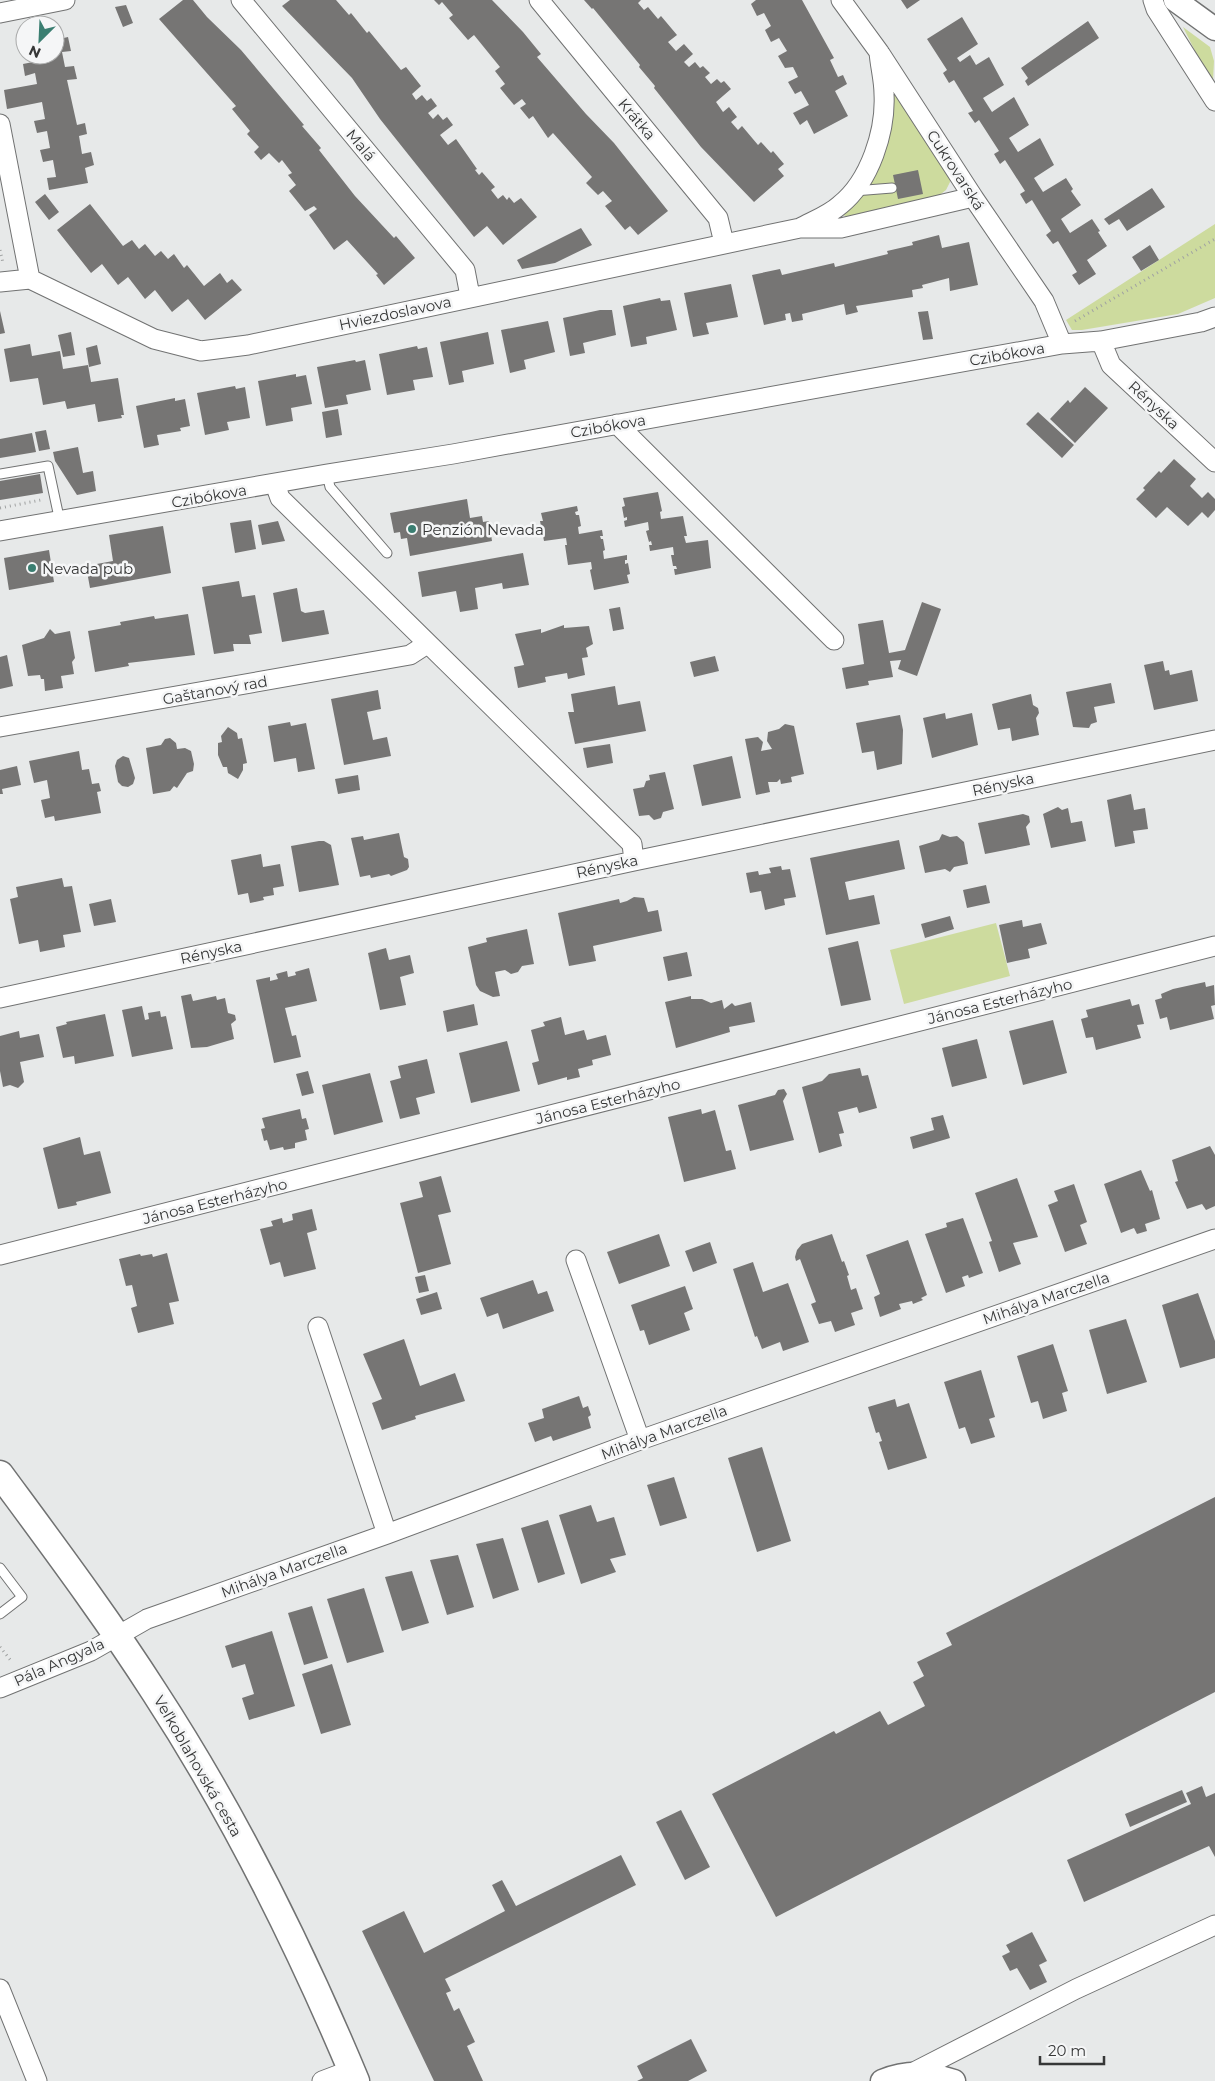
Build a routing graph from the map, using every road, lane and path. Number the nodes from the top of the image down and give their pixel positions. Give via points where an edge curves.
1 (65, 0) edge
2 (240, 0) edge
3 (538, 0) edge
4 (841, 0) edge
5 (1153, 0) edge
6 (1175, 0) edge
7 (0, 13) edge
8 (1215, 29) edge
9 (879, 52) junction
10 (1215, 101) edge
11 (0, 124) edge
12 (892, 188) dead end
13 (853, 191) junction
14 (973, 197) junction
15 (800, 228) junction
16 (1215, 239) edge
17 (724, 243) junction
18 (30, 279) junction
19 (0, 282) edge
20 (470, 296) junction
21 (1215, 317) edge
22 (1075, 321) dead end
23 (1101, 341) junction
24 (1062, 344) junction
25 (617, 424) junction
26 (1215, 462) edge
27 (0, 474) edge
28 (327, 474) junction
29 (275, 484) junction
30 (60, 522) junction
31 (0, 532) edge
32 (387, 553) dead end
33 (834, 640) dead end
34 (427, 644) junction
35 (0, 727) edge
36 (1215, 740) edge
37 (634, 860) junction
38 (1215, 946) edge
39 (0, 998) edge
40 (1215, 1239) edge
41 (0, 1255) edge
42 (576, 1260) dead end
43 (318, 1327) dead end
44 (640, 1440) junction
45 (0, 1474) edge
46 (387, 1534) junction
47 (0, 1568) edge
48 (0, 1614) edge
49 (118, 1636) junction
50 (0, 1647) edge
51 (14, 1665) dead end
52 (0, 1688) edge
53 (1215, 1925) edge
54 (0, 1989) edge
55 (912, 2073) junction
56 (353, 2075) edge
57 (37, 2081) edge
58 (322, 2081) edge
59 (882, 2081) edge
60 (954, 2081) edge

1 - 7 street
2 - 20 street, Malá via 464,270
3 - 17 street, Krátka via 718,218
4 - 9 street, Cukrovarská
5 - 10 street
6 - 8 street
9 - 13 street, Hviezdoslavova via 884,94 880,133 873,156
9 - 14 street, Cukrovarská
11 - 18 street
12 - 13 lane
13 - 15 street, Hviezdoslavova via 839,206
14 - 15 street, Hviezdoslavova via 841,228
14 - 24 street, Cukrovarská via 1044,300
15 - 17 street, Hviezdoslavova
16 - 22 path
17 - 20 street, Hviezdoslavova
18 - 19 street
18 - 20 street, Hviezdoslavova via 154,339 201,351 248,345
21 - 23 street, Czibókova
23 - 24 street, Czibókova
23 - 26 street, Rényska via 1111,365
24 - 25 street, Czibókova
25 - 28 street, Czibókova
25 - 33 street
27 - 30 lane via 48,466
28 - 29 street, Czibókova
28 - 32 lane via 330,487
29 - 30 street, Czibókova
29 - 34 street via 280,498
30 - 31 street, Czibókova
34 - 35 street, Gaštanový rad via 410,655
34 - 37 street via 632,844
36 - 37 street, Rényska
37 - 39 street, Rényska
38 - 41 street, Jánosa Esterházyho
40 - 44 street, Mihálya Marczella
42 - 44 street
43 - 46 street
44 - 46 street, Mihálya Marczella
45 - 49 main road, Veľkoblahovská cesta
46 - 49 street, Mihálya Marczella via 147,1619
47 - 48 lane via 22,1597
49 - 52 street, Pála Angyala
49 - 56 main road, Veľkoblahovská cesta via 226,1810 298,1953
50 - 51 path
53 - 55 street via 1076,1989
54 - 57 street
55 - 59 street
55 - 60 street via 936,2074
56 - 58 street

